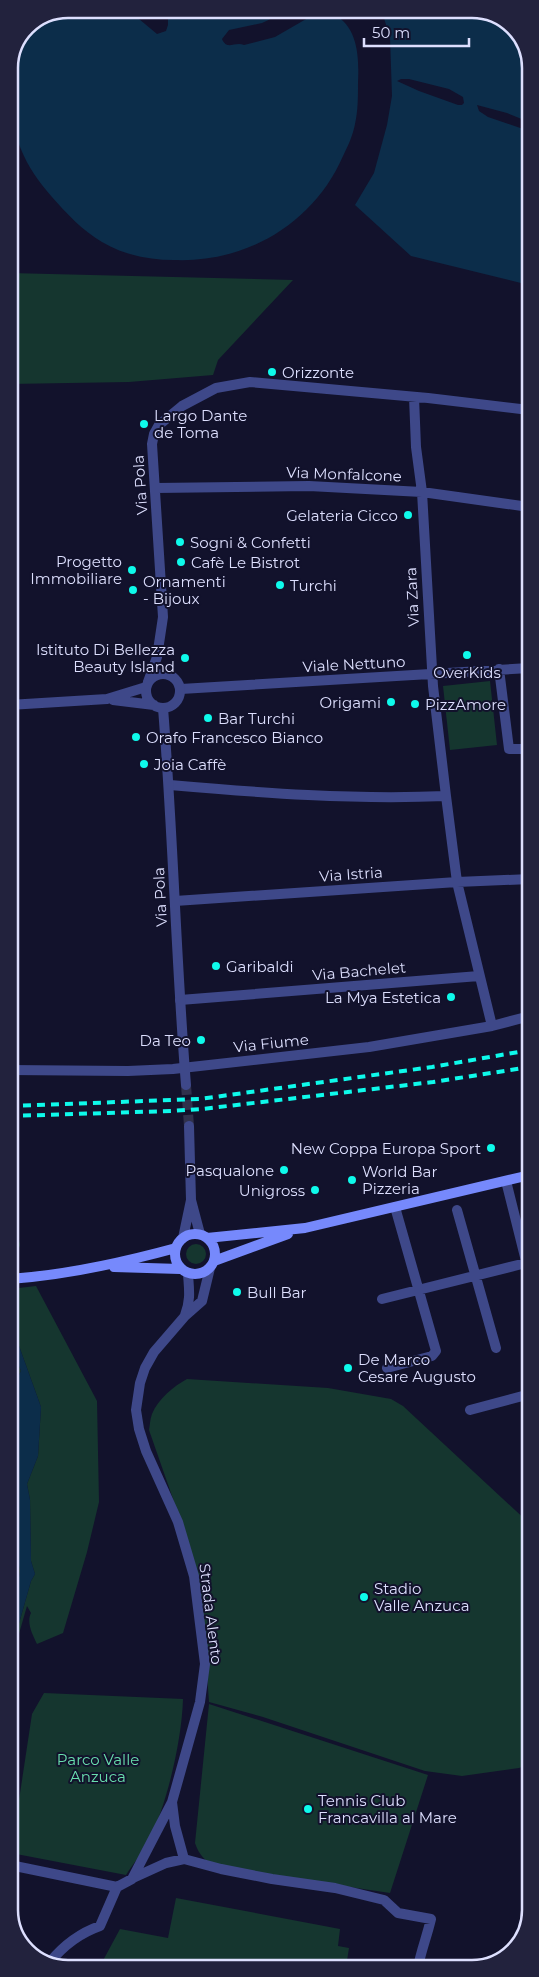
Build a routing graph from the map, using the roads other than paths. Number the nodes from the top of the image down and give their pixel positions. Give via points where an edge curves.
1 (414, 397) junction
2 (522, 409) edge
3 (156, 488) junction
4 (422, 492) junction
5 (522, 506) edge
6 (522, 669) edge
7 (499, 670) junction
8 (432, 675) junction
9 (147, 685) junction
10 (181, 689) junction
11 (107, 699) junction
12 (18, 704) edge
13 (159, 706) junction
14 (522, 749) edge
15 (170, 785) junction
16 (446, 796) junction
17 (522, 878) edge
18 (457, 882) junction
19 (175, 901) junction
20 (479, 976) junction
21 (180, 1000) junction
22 (522, 1018) edge
23 (492, 1026) junction
24 (185, 1067) junction
25 (18, 1070) edge
26 (186, 1086) tunnel mouth
27 (190, 1126) tunnel mouth
28 (522, 1177) edge
29 (506, 1181) junction
30 (191, 1200) junction
31 (395, 1207) junction
32 (457, 1210) dead end
33 (305, 1228) junction
34 (204, 1236) junction
35 (183, 1238) junction
36 (522, 1247) edge
37 (176, 1248) junction
38 (522, 1264) edge
39 (212, 1265) junction
40 (103, 1266) junction
41 (184, 1271) junction
42 (475, 1276) junction
43 (18, 1278) edge
44 (417, 1290) junction
45 (382, 1299) dead end
46 (185, 1316) junction
47 (496, 1348) dead end
48 (387, 1368) dead end
49 (522, 1396) edge
50 (470, 1410) dead end
51 (172, 1802) junction
52 (184, 1859) junction
53 (18, 1866) edge
54 (132, 1879) junction
55 (117, 1887) junction
56 (54, 1958) edge
57 (419, 1960) edge

1 - 2 street
1 - 3 street, Via Pola via 250,382 216,388 182,406 166,418 154,434
1 - 4 street, Via Zara
3 - 4 street, Via Monfalcone via 309,486
3 - 9 street, Via Pola via 163,618 158,650
4 - 5 street, Via Monfalcone
4 - 8 street, Via Zara
6 - 7 street, Viale Nettuno
7 - 8 street, Viale Nettuno
7 - 14 street via 509,749
8 - 10 street, Viale Nettuno
8 - 16 street, Via Zara
9 - 10 street via 156,675 167,674 176,679
9 - 11 street
9 - 13 street via 148,697
10 - 13 street via 178,700 169,707
11 - 12 street
11 - 13 street
13 - 15 street, Via Pola
15 - 16 street via 298,795
15 - 19 street, Via Pola
16 - 18 street, Via Zara
17 - 18 street, Via Istria
18 - 19 street, Via Istria
18 - 20 street, Via Zara
19 - 21 street, Via Pola
20 - 21 street, Via Bachelet
20 - 23 street, Via Zara
21 - 24 street, Via Pola
22 - 23 street, Via Fiume
23 - 24 street, Via Fiume via 369,1047
24 - 25 street, Via Fiume via 128,1071
24 - 26 street, Via Pola
27 - 30 street
28 - 29 main road
29 - 31 main road
29 - 36 street
30 - 34 street
30 - 35 street
31 - 33 main road
31 - 44 street
32 - 42 street
33 - 34 main road
33 - 39 main road
34 - 35 main road via 188,1235
34 - 39 main road via 215,1248
35 - 37 main road
37 - 40 main road
37 - 41 main road via 175,1259
38 - 42 street
39 - 41 main road via 200,1274
39 - 46 street, Strada Alento via 202,1302
40 - 41 main road
40 - 43 main road
41 - 46 street, Strada Alento via 191,1294
42 - 44 street
42 - 47 street
44 - 45 street
44 - 48 street via 436,1351 432,1356
46 - 51 street, Strada Alento via 144,1368 136,1410 146,1452 178,1522 190,1561 205,1664 200,1702
49 - 50 street
51 - 52 street via 174,1826
51 - 54 street, Strada Alento
52 - 54 street via 166,1862
52 - 57 street via 264,1878 343,1890 384,1900 398,1913 431,1919
53 - 55 street
54 - 55 street
55 - 56 street via 100,1926 73,1939

